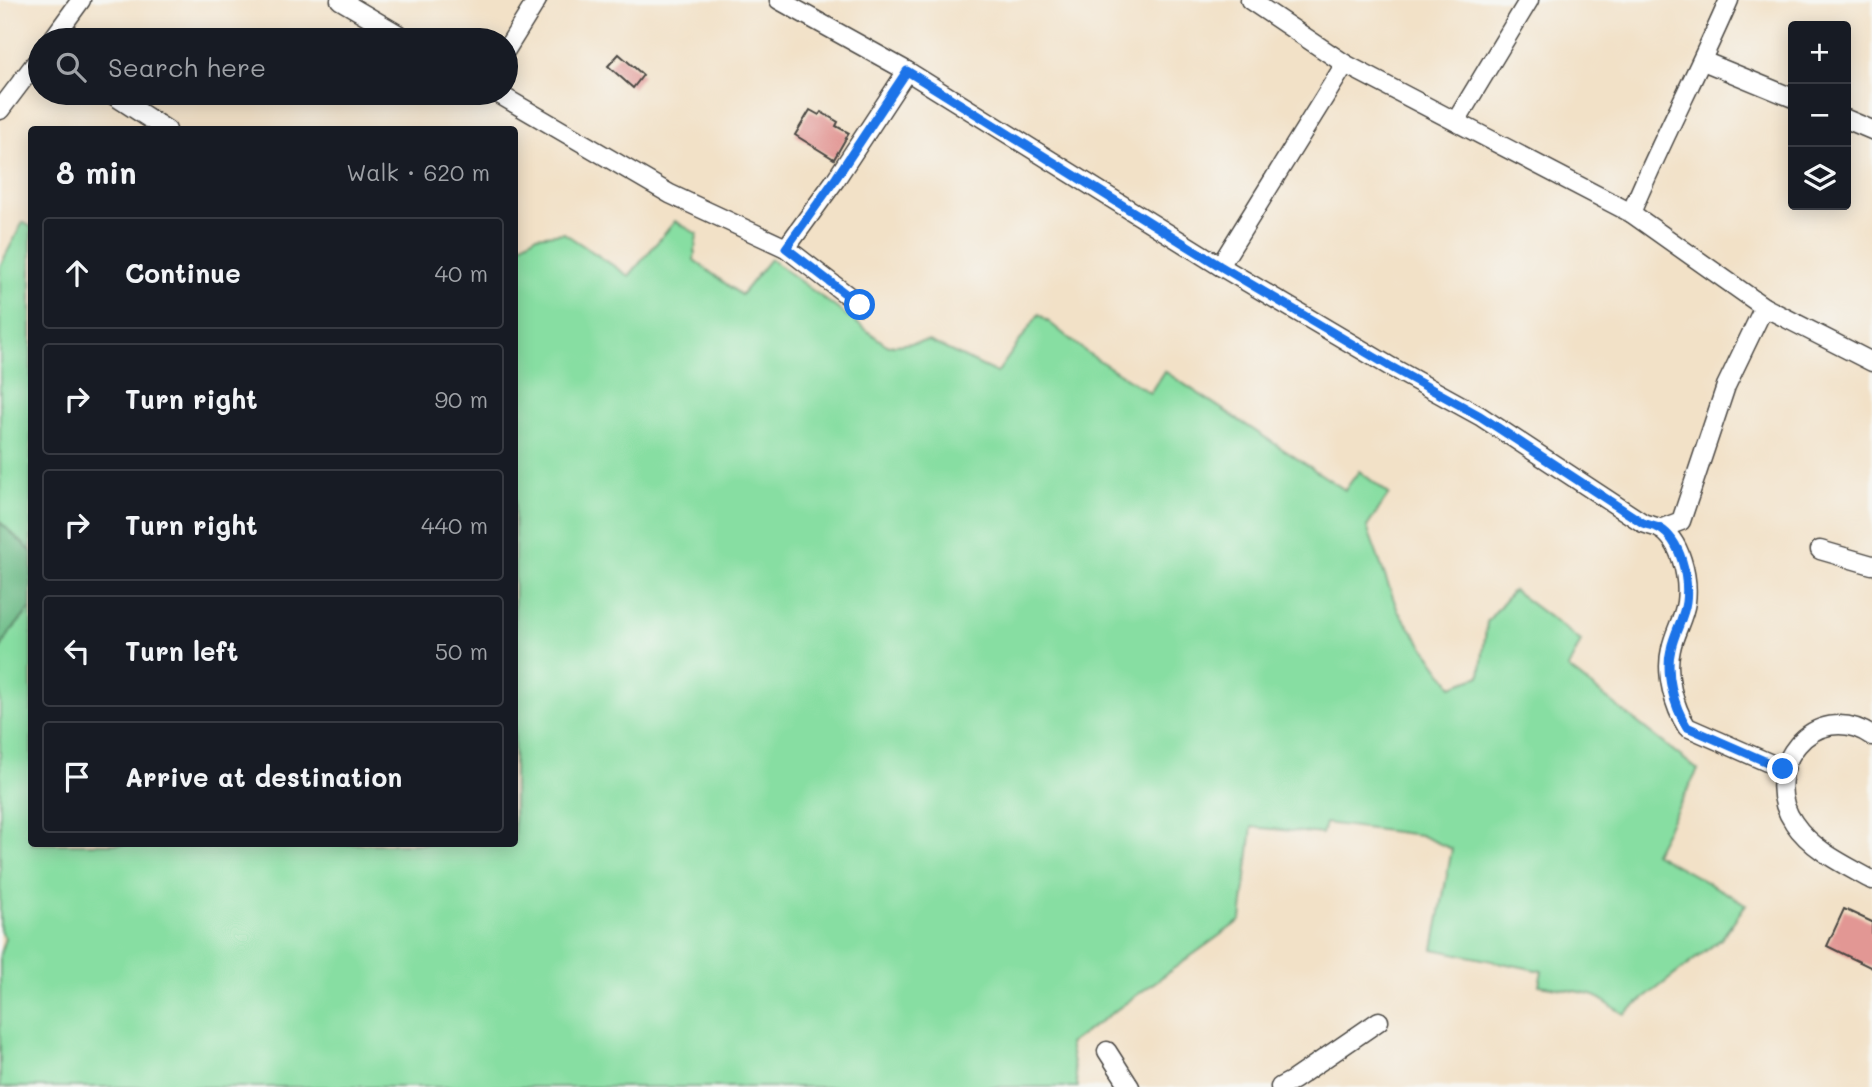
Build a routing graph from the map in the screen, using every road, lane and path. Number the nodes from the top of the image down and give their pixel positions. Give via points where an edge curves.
1 (81, 0) edge
2 (340, 0) edge
3 (537, 0) edge
4 (779, 0) edge
5 (1250, 0) edge
6 (1529, 0) edge
7 (1729, 0) edge
8 (61, 28) edge
9 (388, 28) edge
10 (518, 31) edge
11 (1703, 61) junction
12 (1345, 64) junction
13 (907, 71) junction
14 (28, 73) edge
15 (1788, 96) edge
16 (128, 105) edge
17 (518, 105) edge
18 (0, 110) edge
19 (1457, 121) junction
20 (1851, 121) edge
21 (161, 126) edge
22 (1872, 130) edge
23 (1631, 213) junction
24 (786, 248) junction
25 (1220, 266) junction
26 (860, 305) dead end
27 (1764, 307) junction
28 (1872, 362) edge
29 (1681, 521) junction
30 (1661, 529) junction
31 (1677, 546) junction
32 (1820, 550) dead end
33 (1872, 565) edge
34 (1872, 736) edge
35 (1783, 769) junction
36 (1872, 880) edge
37 (1379, 1020) dead end
38 (1107, 1051) dead end
39 (1130, 1087) edge
40 (1280, 1087) edge

1 - 8 street
2 - 9 street
3 - 10 street
4 - 13 street
5 - 12 street
6 - 19 street
7 - 11 street
11 - 15 street
11 - 23 street via 1657,149
12 - 19 street
12 - 25 street
13 - 24 street
13 - 25 street
14 - 18 street
16 - 21 street
17 - 24 street via 670,194
19 - 23 street
20 - 22 street
23 - 27 street
24 - 26 street
25 - 30 street via 1480,416 1643,523
27 - 28 street
27 - 29 street via 1726,386
29 - 30 street
29 - 31 street
30 - 31 street
31 - 35 street via 1686,602 1670,651 1678,714 1687,727
32 - 33 street
34 - 35 street via 1847,726 1815,730 1803,737
35 - 36 street via 1786,808 1802,835 1839,863
37 - 40 street
38 - 39 street

